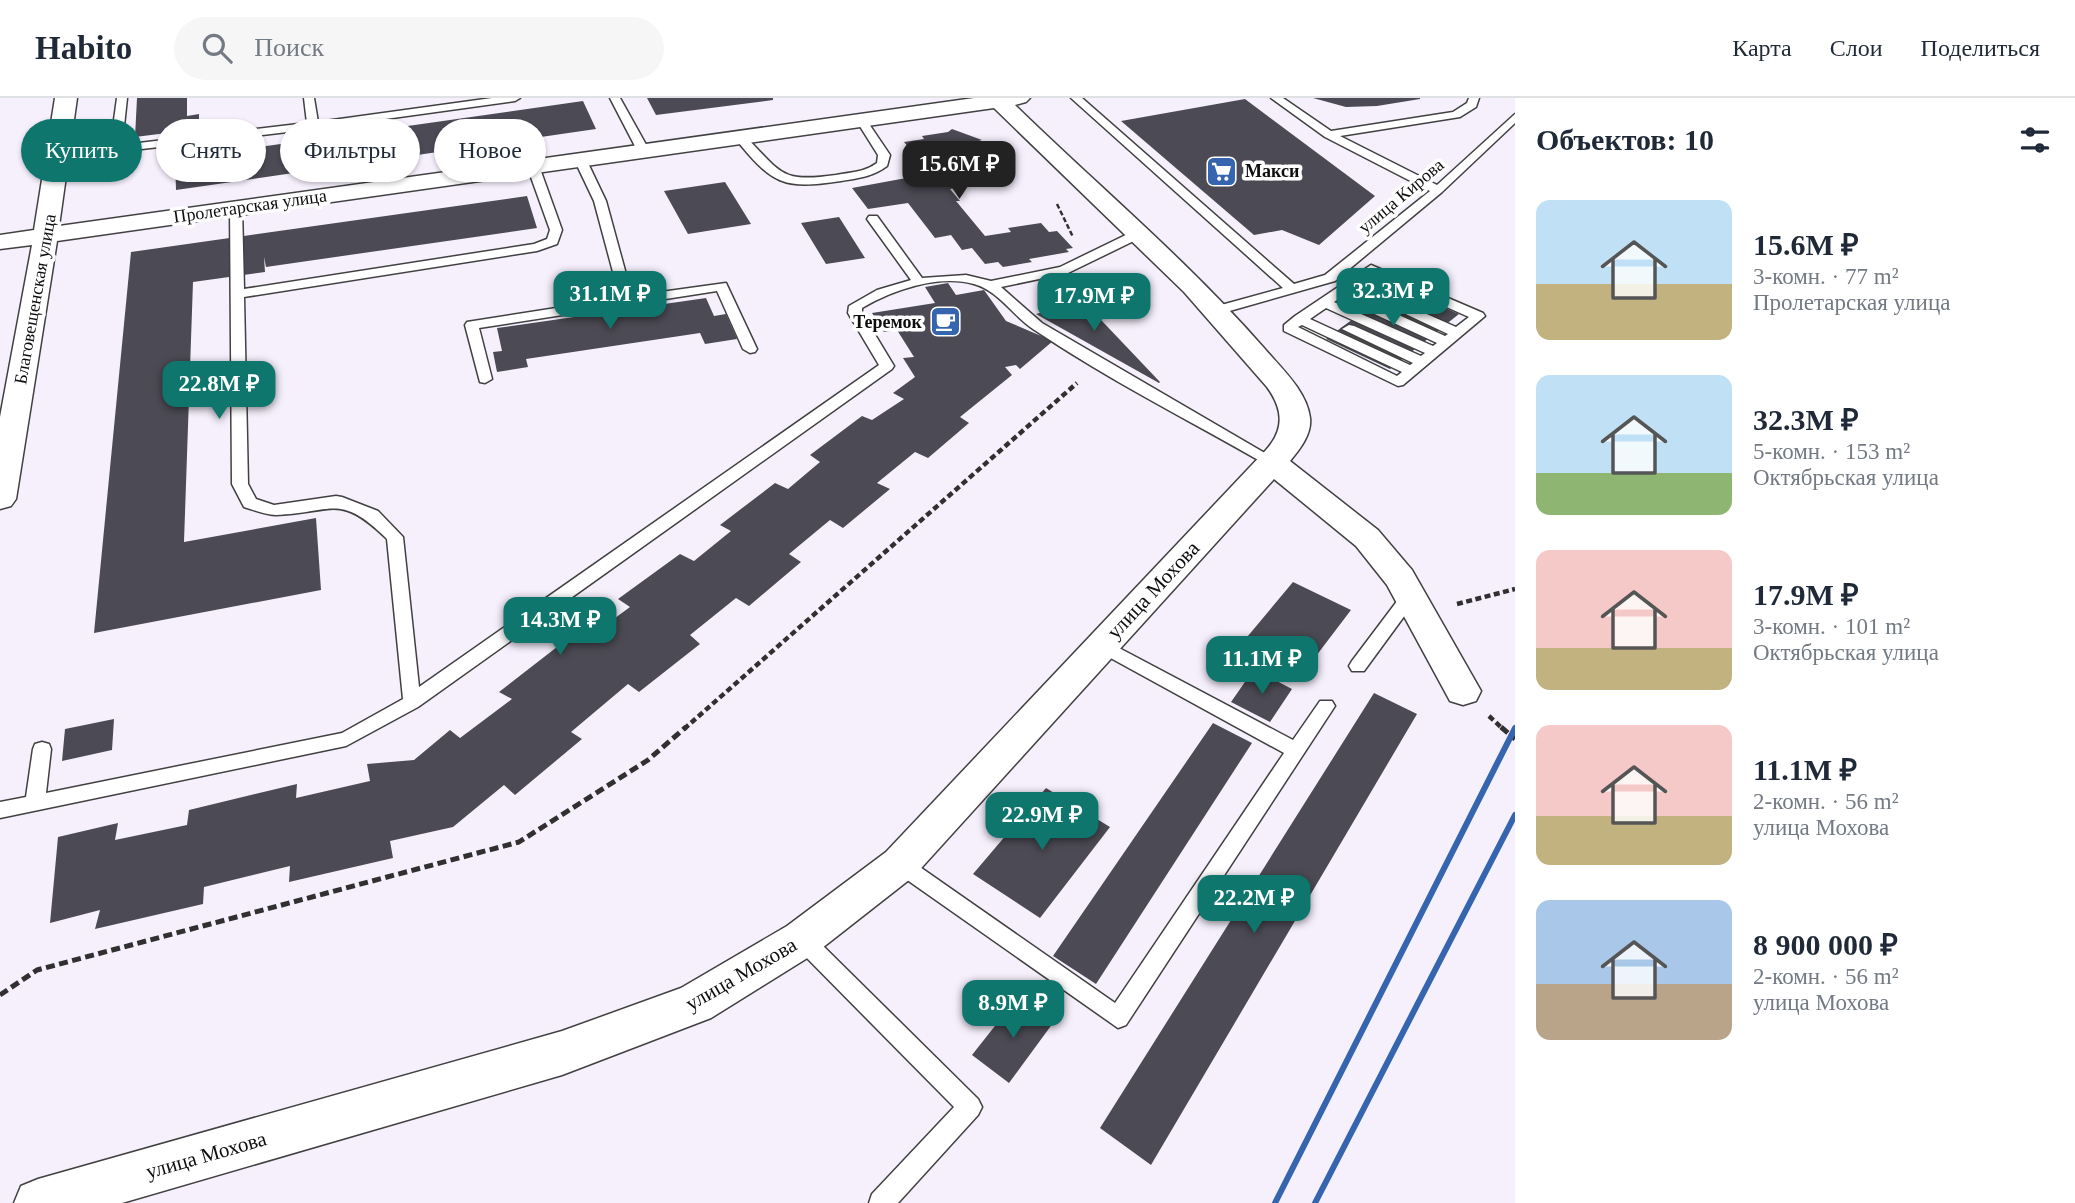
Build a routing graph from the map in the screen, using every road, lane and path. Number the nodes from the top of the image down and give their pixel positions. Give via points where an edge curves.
1 (66, 98) edge
2 (122, 98) edge
3 (309, 98) edge
4 (515, 98) edge
5 (615, 98) edge
6 (1076, 98) edge
7 (1276, 98) edge
8 (1474, 98) edge
9 (1005, 99) edge
10 (1515, 117) edge
11 (312, 119) edge
12 (364, 119) edge
13 (862, 120) junction
14 (280, 130) edge
15 (1329, 135) junction
16 (740, 137) junction
17 (643, 150) junction
18 (580, 159) junction
19 (546, 164) edge
20 (434, 180) edge
21 (539, 182) edge
22 (1438, 190) junction
23 (236, 207) junction
24 (873, 219) dead end
25 (1140, 233) junction
26 (46, 235) junction
27 (0, 242) edge
28 (1330, 278) junction
29 (919, 283) junction
30 (991, 285) junction
31 (1348, 285) junction
32 (1287, 292) junction
33 (238, 294) junction
34 (627, 301) junction
35 (1219, 310) junction
36 (1312, 310) junction
37 (1457, 333) junction
38 (750, 349) dead end
39 (1434, 352) junction
40 (485, 379) dead end
41 (1067, 394) dead end
42 (1272, 462) junction
43 (1, 488) edge
44 (1515, 589) edge
45 (1414, 605) junction
46 (1102, 645) junction
47 (1358, 666) dead end
48 (1462, 691) dead end
49 (412, 702) junction
50 (1326, 706) dead end
51 (42, 749) dead end
52 (1296, 751) junction
53 (35, 803) junction
54 (0, 810) edge
55 (900, 864) junction
56 (802, 939) junction
57 (0, 995) edge
58 (38, 1203) edge
59 (881, 1203) edge

1 - 26 street, Благовещенская улица
2 - 14 lane via 116,149
3 - 11 lane
4 - 12 lane
5 - 17 lane
6 - 32 lane
7 - 15 lane
8 - 15 lane via 1472,105 1456,115
9 - 13 street, Пролетарская улица
9 - 25 street, улица Мохова
10 - 22 lane, улица Кирова
13 - 16 street, Пролетарская улица
13 - 16 lane via 884,155 883,164 870,173 804,183 776,174
15 - 22 lane
16 - 17 street, Пролетарская улица
17 - 18 street, Пролетарская улица
18 - 19 street, Пролетарская улица
18 - 34 lane via 600,201
20 - 23 street, Пролетарская улица
21 - 33 lane via 556,230 553,241 537,247
22 - 28 lane, улица Кирова
23 - 26 street, Пролетарская улица
23 - 33 lane
24 - 29 lane
25 - 30 lane via 1064,270
25 - 35 street, улица Мохова
26 - 27 street, Пролетарская улица
26 - 43 street, Благовещенская улица
28 - 31 lane
28 - 32 lane, улица Кирова
29 - 30 lane via 960,277
29 - 49 lane via 856,306 855,313 887,366
30 - 42 lane via 1034,324
31 - 36 lane
31 - 37 lane
31 - 37 lane via 1371,269 1478,316
32 - 35 lane, улица Кирова
32 - 36 lane
33 - 49 lane via 240,484 250,503 274,510 336,501 372,515 395,537
34 - 38 lane via 721,286
34 - 40 lane via 472,325
35 - 42 street, улица Мохова via 1283,390 1295,412 1287,446
36 - 39 lane
36 - 39 lane via 1416,367
37 - 39 lane
41 - 57 path via 648,760 519,842 37,970
42 - 45 street via 1367,538 1400,578
42 - 46 street, улица Мохова
44 - 45 path
45 - 47 lane
45 - 48 street
46 - 52 lane
46 - 55 street, улица Мохова
49 - 53 lane via 346,739
50 - 52 lane
51 - 53 lane
52 - 55 lane via 1118,1018
53 - 54 lane
55 - 56 street, улица Мохова
56 - 58 street, улица Мохова via 695,1004 562,1053
56 - 59 lane via 970,1107

